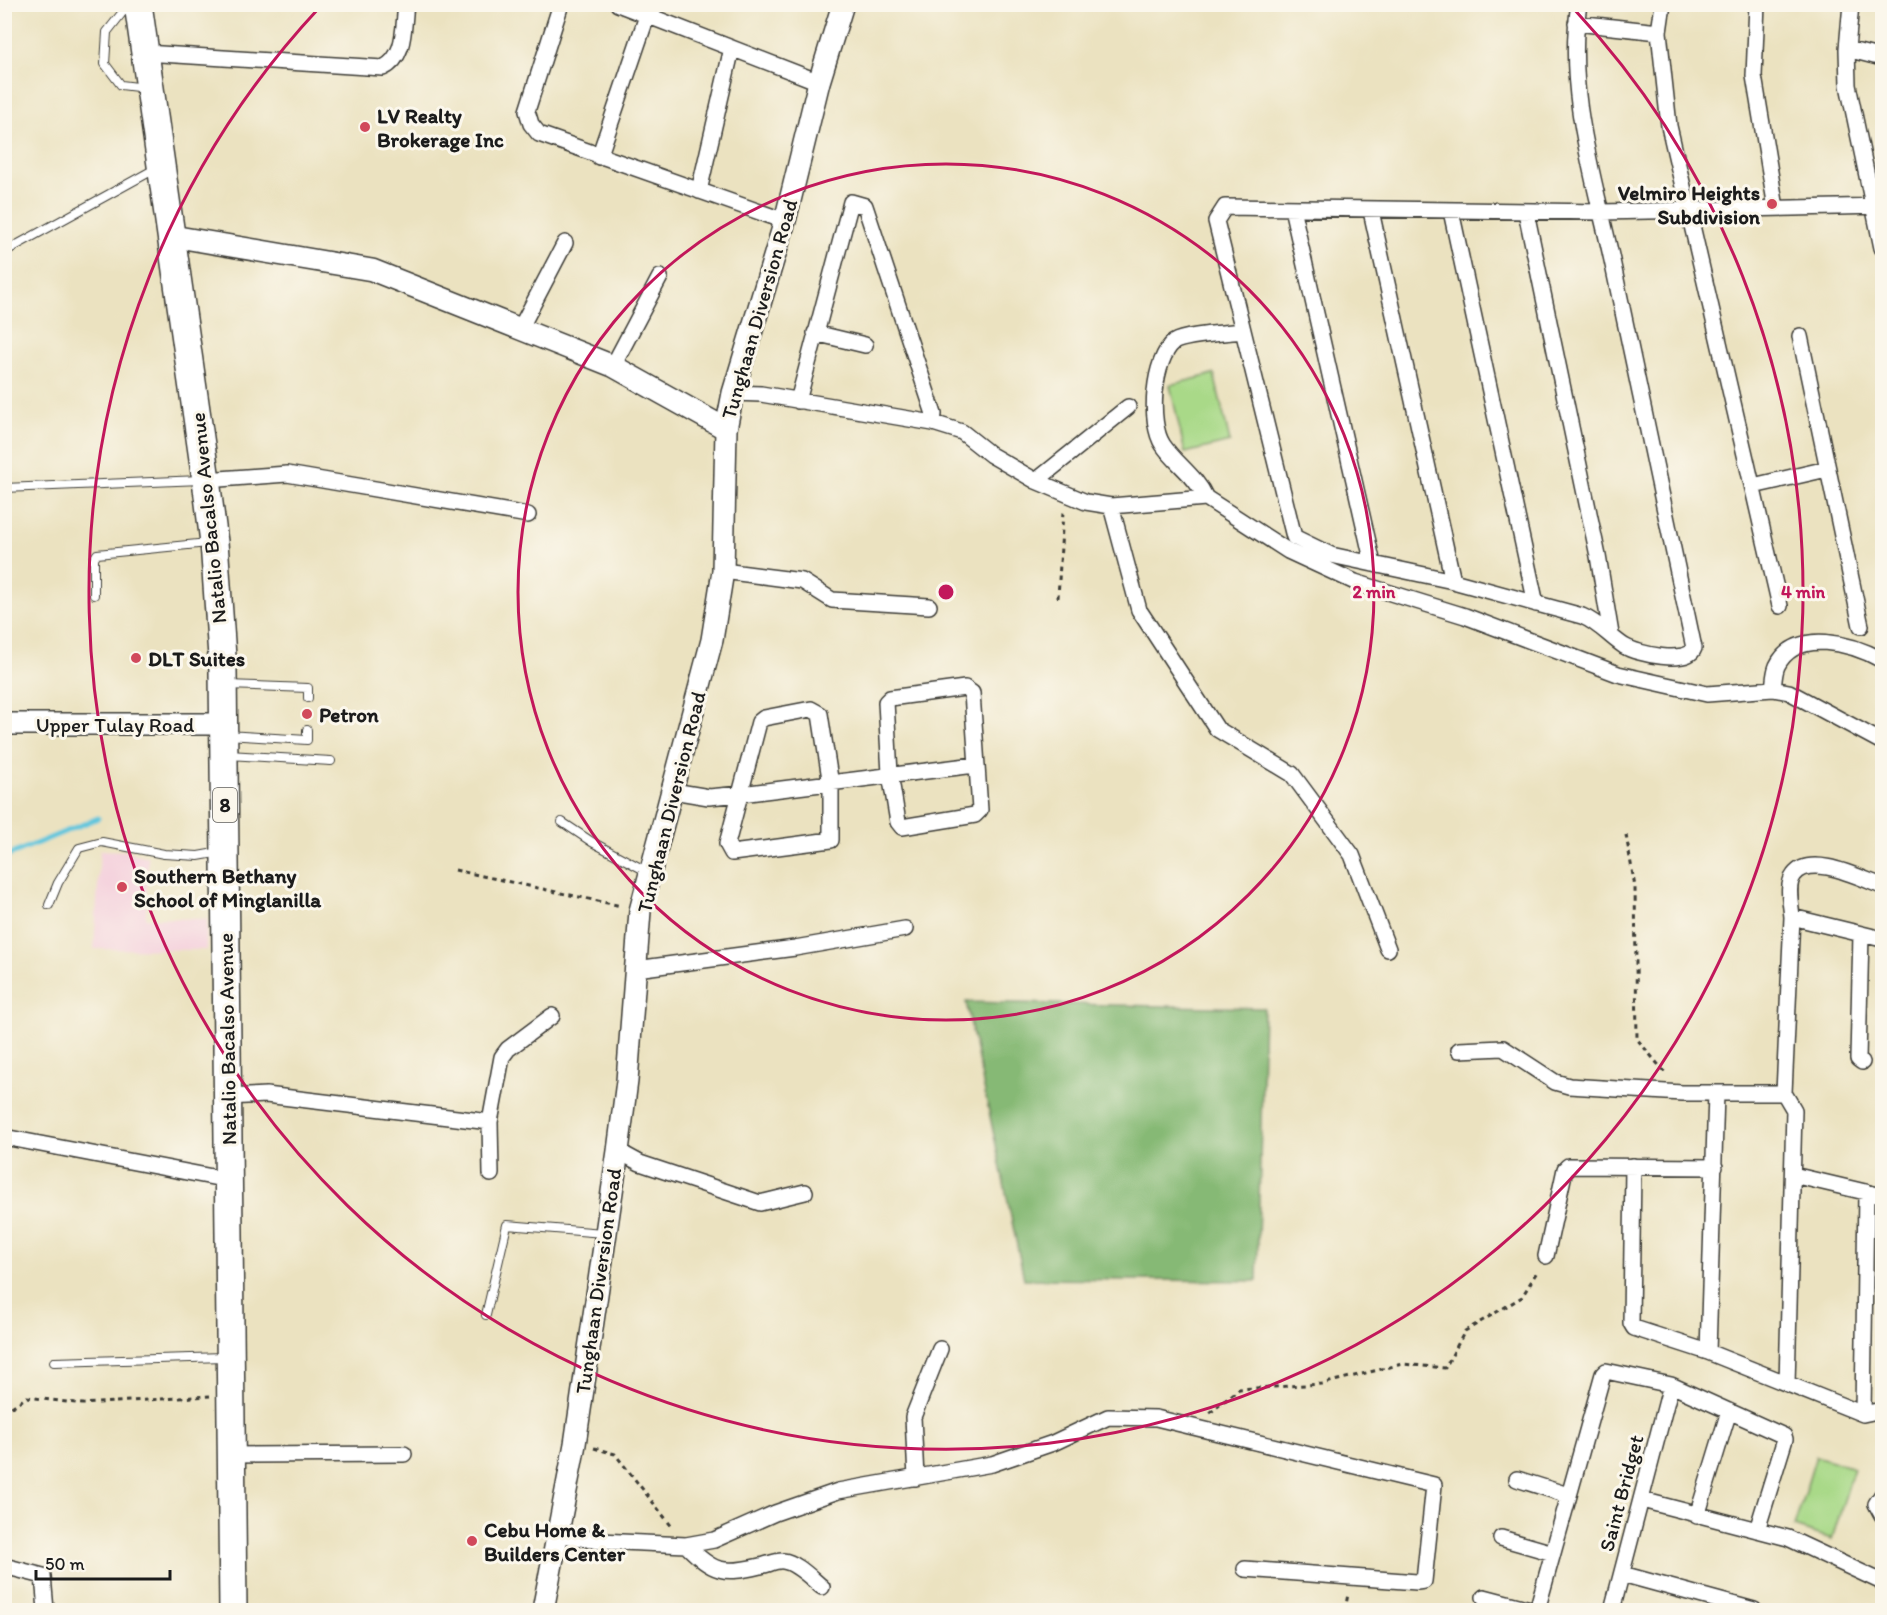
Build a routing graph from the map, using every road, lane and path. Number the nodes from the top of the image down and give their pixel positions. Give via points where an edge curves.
1 (129, 4) edge
2 (138, 4) edge
3 (406, 4) edge
4 (561, 4) edge
5 (618, 4) edge
6 (1578, 4) edge
7 (1663, 4) edge
8 (1757, 4) edge
9 (1851, 4) edge
10 (840, 6) edge
11 (647, 16) junction
12 (1576, 23) junction
13 (1659, 32) junction
14 (732, 48) junction
15 (1846, 49) junction
16 (145, 53) junction
17 (1882, 58) edge
18 (819, 82) junction
19 (151, 88) junction
20 (599, 157) junction
21 (162, 165) junction
22 (699, 191) junction
23 (1292, 207) junction
24 (1878, 207) edge
25 (1776, 208) junction
26 (1371, 211) junction
27 (1451, 211) junction
28 (1687, 211) junction
29 (1526, 212) junction
30 (1602, 212) junction
31 (785, 221) junction
32 (172, 236) junction
33 (565, 243) dead end
34 (1882, 248) edge
35 (4, 252) edge
36 (660, 277) dead end
37 (521, 327) junction
38 (1242, 331) junction
39 (815, 333) junction
40 (1800, 336) dead end
41 (866, 345) dead end
42 (613, 366) junction
43 (733, 393) junction
44 (798, 401) junction
45 (1128, 407) dead end
46 (933, 423) junction
47 (726, 429) junction
48 (1827, 468) junction
49 (206, 480) junction
50 (1036, 481) junction
51 (1754, 486) junction
52 (4, 488) edge
53 (1064, 494) junction
54 (1206, 498) junction
55 (1111, 506) junction
56 (528, 515) dead end
57 (214, 542) junction
58 (1373, 564) junction
59 (723, 571) junction
60 (1453, 582) junction
61 (94, 595) dead end
62 (1058, 598) dead end
63 (1536, 604) junction
64 (928, 606) dead end
65 (1780, 606) dead end
66 (1861, 626) dead end
67 (1611, 634) junction
68 (1882, 660) edge
69 (224, 685) junction
70 (1773, 690) junction
71 (308, 698) dead end
72 (4, 724) edge
73 (308, 730) dead end
74 (225, 738) junction
75 (1882, 742) edge
76 (331, 761) dead end
77 (975, 765) junction
78 (890, 774) junction
79 (831, 785) junction
80 (673, 791) junction
81 (741, 794) junction
82 (562, 822) dead end
83 (1626, 835) dead end
84 (225, 852) junction
85 (455, 870) dead end
86 (650, 873) junction
87 (1882, 886) edge
88 (49, 904) dead end
89 (640, 911) junction
90 (1792, 916) junction
91 (904, 929) dead end
92 (1861, 934) junction
93 (1882, 939) edge
94 (1388, 949) dead end
95 (636, 969) junction
96 (552, 1016) dead end
97 (1460, 1050) dead end
98 (1862, 1062) dead end
99 (1682, 1093) junction
100 (1784, 1093) junction
101 (1716, 1094) junction
102 (227, 1096) junction
103 (490, 1122) junction
104 (4, 1137) edge
105 (618, 1151) junction
106 (1633, 1166) junction
107 (1715, 1167) junction
108 (491, 1174) dead end
109 (1793, 1175) junction
110 (228, 1180) junction
111 (805, 1192) dead end
112 (1866, 1192) junction
113 (1882, 1196) edge
114 (605, 1233) junction
115 (1546, 1256) joint
116 (486, 1314) dead end
117 (940, 1348) dead end
118 (1708, 1352) junction
119 (230, 1357) junction
120 (54, 1362) dead end
121 (1787, 1384) junction
122 (1671, 1385) junction
123 (230, 1395) junction
124 (1882, 1410) edge
125 (1729, 1411) junction
126 (4, 1412) edge
127 (1863, 1414) junction
128 (1194, 1427) junction
129 (574, 1444) junction
130 (404, 1454) dead end
131 (231, 1455) junction
132 (916, 1478) junction
133 (1517, 1479) dead end
134 (1568, 1495) junction
135 (1882, 1495) edge
136 (1642, 1500) junction
137 (1882, 1515) edge
138 (1697, 1516) junction
139 (1757, 1530) junction
140 (557, 1534) junction
141 (1500, 1538) dead end
142 (686, 1545) junction
143 (1553, 1553) junction
144 (4, 1566) edge
145 (1245, 1569) dead end
146 (1622, 1574) junction
147 (1881, 1579) edge
148 (822, 1587) dead end
149 (1348, 1594) dead end
150 (1484, 1597) dead end
151 (46, 1611) edge
152 (233, 1611) edge
153 (543, 1611) edge
154 (1345, 1611) edge
155 (1536, 1611) edge
156 (1612, 1611) edge
157 (1754, 1611) edge

1 - 19 lane via 107,32 105,64 121,85
2 - 16 highway, Natalio Bacalso Avenue / 8
3 - 16 street via 399,53 394,63 383,68
4 - 20 street via 527,111 539,134
5 - 11 street
6 - 12 street
7 - 13 street
8 - 25 street via 1754,76
9 - 15 street
10 - 18 street, Tunghaan Diversion Road
11 - 14 street
11 - 20 street
12 - 13 street
12 - 30 street via 1579,112
13 - 28 street via 1669,126
14 - 18 street
14 - 22 street
15 - 17 street
15 - 24 street via 1848,85
16 - 19 highway, Natalio Bacalso Avenue / 8
18 - 31 street, Tunghaan Diversion Road
19 - 21 highway, Natalio Bacalso Avenue / 8
20 - 22 street
21 - 32 highway, Natalio Bacalso Avenue / 8
21 - 35 lane
22 - 31 street
23 - 26 street
23 - 38 street via 1225,207 1219,213 1216,221
23 - 58 street
24 - 25 street
24 - 34 street
25 - 28 street
26 - 27 street
26 - 60 street
27 - 29 street
27 - 63 street
28 - 30 street
28 - 51 street
29 - 30 street
29 - 67 street
30 - 67 street via 1694,648 1687,657 1662,656 1626,647
31 - 43 street, Tunghaan Diversion Road
32 - 37 street via 372,270
32 - 49 highway, Natalio Bacalso Avenue / 8
33 - 37 street
36 - 42 street
37 - 42 street
38 - 54 street via 1176,340 1163,354 1152,412 1155,423 1162,444 1200,484
38 - 58 street via 1294,537 1331,555
39 - 41 street
39 - 44 street
39 - 46 street via 851,202 866,206 934,414
40 - 48 street
42 - 47 street
43 - 44 street
43 - 47 street, Tunghaan Diversion Road
44 - 46 street
45 - 50 street
46 - 50 street via 962,432
47 - 59 street, Tunghaan Diversion Road
48 - 51 street
48 - 66 street
49 - 52 lane
49 - 56 street via 287,474
49 - 57 highway, Natalio Bacalso Avenue / 8
50 - 53 street
51 - 65 street
53 - 55 street
53 - 62 path
54 - 55 street
54 - 70 street via 1288,551 1355,582 1465,616 1618,674 1707,694
55 - 94 street via 1138,610 1217,729 1292,774 1306,792 1352,855
57 - 61 lane via 97,554
57 - 69 highway, Natalio Bacalso Avenue / 8
58 - 60 street
59 - 64 street via 802,581 832,600
59 - 80 street, Tunghaan Diversion Road via 712,640
60 - 63 street
63 - 67 street via 1597,622
68 - 70 street via 1854,648 1812,641 1784,656 1776,668
69 - 71 lane via 308,688
69 - 74 highway, Natalio Bacalso Avenue / 8
70 - 75 street via 1789,692
72 - 74 street, Upper Tulay Road
73 - 74 lane via 307,740
74 - 76 lane
74 - 84 highway, Natalio Bacalso Avenue / 8
77 - 78 street
77 - 78 street via 978,813 902,827
77 - 78 street via 972,693 965,688 888,700 884,706
78 - 79 street
79 - 81 street
79 - 81 street via 820,714 811,709 759,722
79 - 81 street via 831,840 732,853 727,844
80 - 81 street via 709,797
80 - 86 street, Tunghaan Diversion Road
82 - 86 lane
83 - 99 path via 1635,886 1637,1039
84 - 88 lane via 198,856 164,854 102,842 79,848
84 - 102 highway, Natalio Bacalso Avenue / 8
85 - 89 path
86 - 89 street, Tunghaan Diversion Road
87 - 90 street via 1829,867 1815,864 1802,868 1793,875 1790,888
89 - 95 street, Tunghaan Diversion Road
90 - 92 street
90 - 100 street
91 - 95 street
92 - 93 street
92 - 98 street via 1858,1059
95 - 105 street, Tunghaan Diversion Road
96 - 103 street via 504,1052
97 - 99 street via 1503,1048 1555,1082 1569,1086
99 - 101 street
100 - 101 street
100 - 109 street via 1794,1110
101 - 107 street
102 - 103 street via 266,1095
102 - 110 highway, Natalio Bacalso Avenue / 8
103 - 108 street
104 - 110 street
105 - 111 street via 640,1163 754,1202 776,1201
105 - 114 street, Tunghaan Diversion Road
106 - 107 street
106 - 115 street via 1566,1167
106 - 118 street via 1631,1323 1637,1329
107 - 118 street
109 - 112 street
109 - 121 street
110 - 119 highway, Natalio Bacalso Avenue / 8
112 - 113 street
112 - 127 street
114 - 116 lane via 507,1224
114 - 129 street, Tunghaan Diversion Road
115 - 128 path via 1522,1297 1465,1331 1445,1368 1402,1364 1322,1384 1239,1389
117 - 132 street via 913,1418
118 - 121 street
119 - 120 lane
119 - 123 highway, Natalio Bacalso Avenue / 8
121 - 127 street
122 - 125 street
122 - 134 street via 1610,1370 1604,1372
122 - 136 street, Saint Bridget
123 - 126 path via 82,1404 27,1397
123 - 131 highway, Natalio Bacalso Avenue / 8
124 - 127 street
125 - 138 street
125 - 139 street via 1782,1434 1785,1439
128 - 132 street via 1156,1418 1108,1418 992,1464
128 - 145 street via 1434,1485 1424,1581
129 - 140 street, Tunghaan Diversion Road
129 - 142 path via 615,1454
130 - 131 street
131 - 152 highway, Natalio Bacalso Avenue / 8
132 - 142 street via 838,1491 714,1540
133 - 134 street
134 - 143 street
135 - 137 street via 1876,1504
136 - 138 street
136 - 146 street, Saint Bridget
138 - 139 street
139 - 147 street via 1788,1538
140 - 142 street
140 - 153 street, Tunghaan Diversion Road
141 - 143 street
142 - 148 street via 704,1563 719,1570 733,1573 783,1561
143 - 155 street
144 - 151 street via 43,1576
146 - 156 street, Saint Bridget
146 - 157 street
149 - 154 path
150 - 155 street

